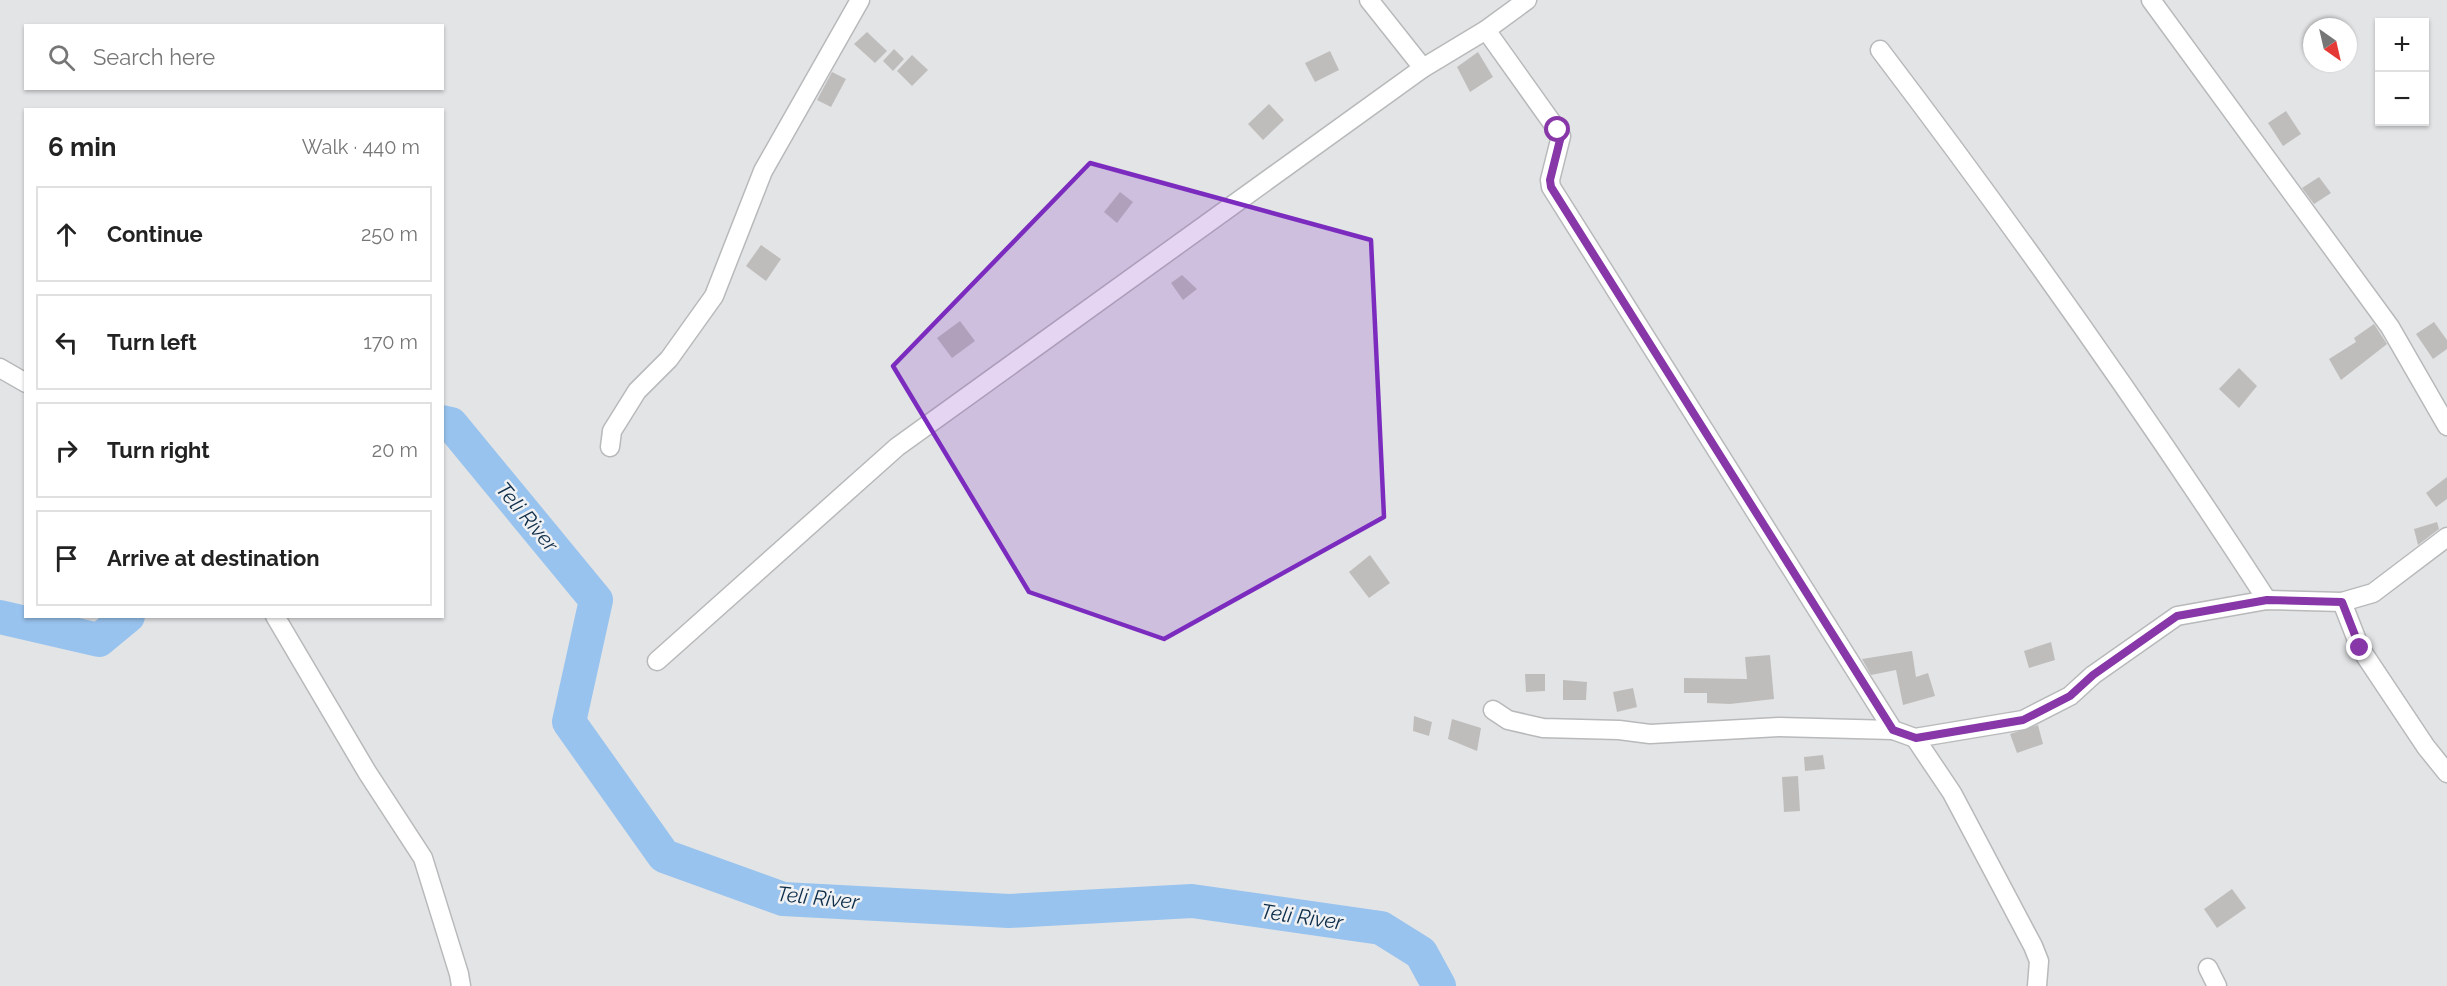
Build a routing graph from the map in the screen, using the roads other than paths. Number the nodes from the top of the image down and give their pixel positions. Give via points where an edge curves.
1 (860, 0) edge
2 (1369, 0) edge
3 (1527, 0) edge
4 (2151, 0) edge
5 (1486, 30) junction
6 (1880, 50) dead end
7 (1423, 68) junction
8 (0, 368) edge
9 (24, 382) edge
10 (2447, 426) edge
11 (609, 447) dead end
12 (2447, 537) edge
13 (2267, 600) junction
14 (2342, 602) junction
15 (276, 618) edge
16 (657, 660) dead end
17 (1493, 710) dead end
18 (1893, 730) junction
19 (1916, 738) junction
20 (2447, 773) edge
21 (2208, 968) dead end
22 (460, 986) edge
23 (2037, 986) edge
24 (2217, 986) edge

1 - 11 street via 763,171 714,296 669,359 638,391 612,431
2 - 7 street
3 - 5 street
4 - 10 street via 2390,327
5 - 7 street
5 - 18 street via 1561,136 1551,187
6 - 13 street via 1992,197
7 - 16 street via 897,447
8 - 9 street
12 - 14 street via 2373,593
13 - 14 street
13 - 19 street via 2177,616 2093,675 2070,696 2023,720
14 - 20 street via 2360,648
15 - 22 street via 423,858
17 - 18 street via 1508,720 1543,728 1650,734 1779,727
18 - 19 street
19 - 23 street via 1952,793 2033,946 2039,961
21 - 24 street

